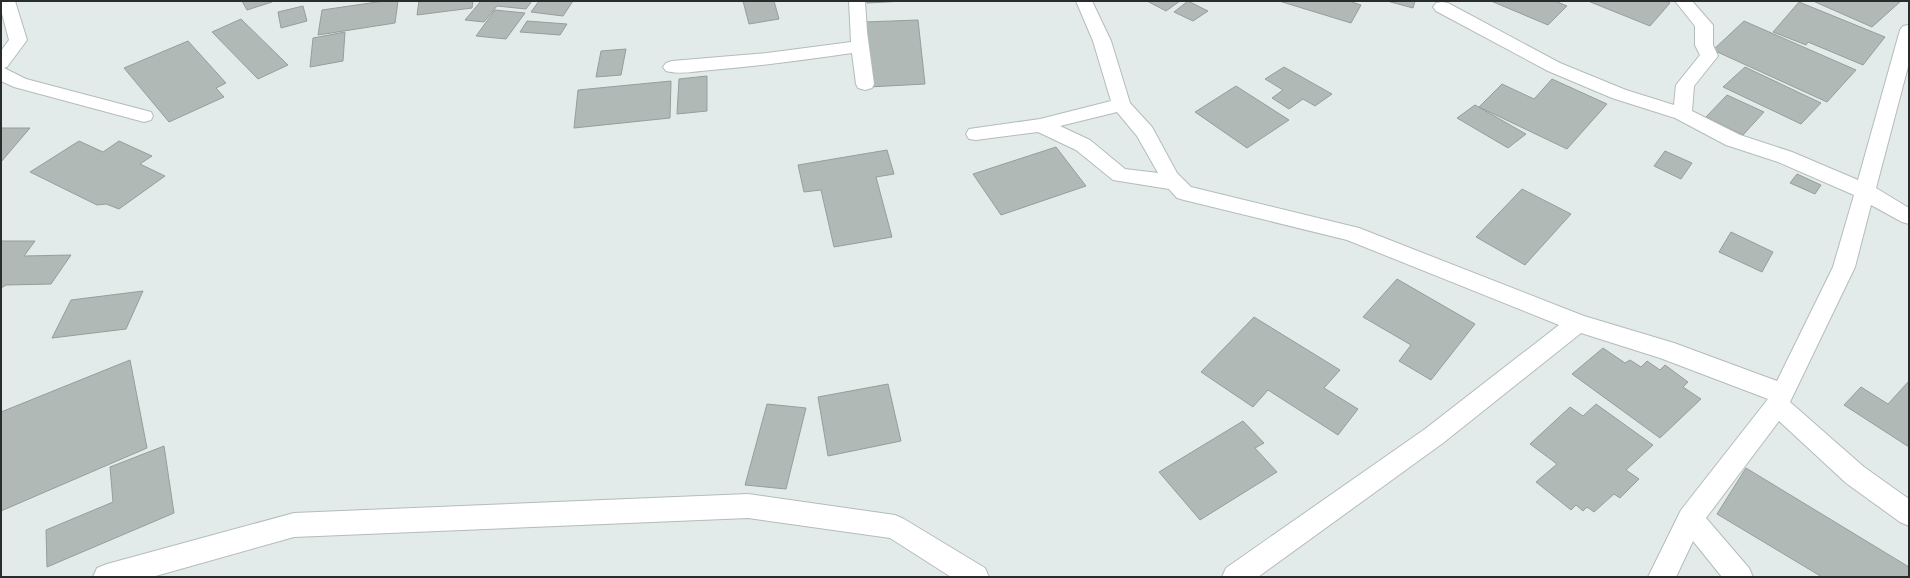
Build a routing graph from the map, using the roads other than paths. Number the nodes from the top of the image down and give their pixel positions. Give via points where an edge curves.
1 (7, 1) edge
2 (857, 1) edge
3 (1084, 1) edge
4 (1683, 1) edge
5 (1442, 7) dead end
6 (1909, 30) edge
7 (861, 46) junction
8 (1, 63) edge
9 (672, 67) dead end
10 (1, 73) edge
11 (865, 84) dead end
12 (1121, 105) junction
13 (1682, 114) junction
14 (144, 116) dead end
15 (1040, 125) junction
16 (976, 134) dead end
17 (1176, 184) junction
18 (1864, 192) junction
19 (1909, 217) edge
20 (1578, 323) junction
21 (1780, 400) junction
22 (1909, 514) edge
23 (1690, 518) junction
24 (107, 577) edge
25 (975, 577) edge
26 (1236, 577) edge
27 (1662, 577) edge
28 (1739, 577) edge

1 - 8 street via 18,40
2 - 7 street
3 - 12 street via 1102,41
4 - 13 street via 1704,25 1704,45 1709,56 1685,85
5 - 13 street via 1554,67 1619,94
6 - 18 street
7 - 9 street via 802,56
7 - 11 street
10 - 14 street via 20,83
12 - 15 street
12 - 17 street via 1145,132
13 - 18 street via 1733,140 1785,157
15 - 16 street
15 - 17 street via 1083,145 1120,175
17 - 20 street via 1184,192 1352,232
18 - 19 street
18 - 21 street via 1844,267
20 - 21 street via 1666,350
20 - 26 street via 1434,436
21 - 22 street via 1855,475
21 - 23 street
23 - 27 street
23 - 28 street
24 - 25 street via 294,525 748,506 894,527

